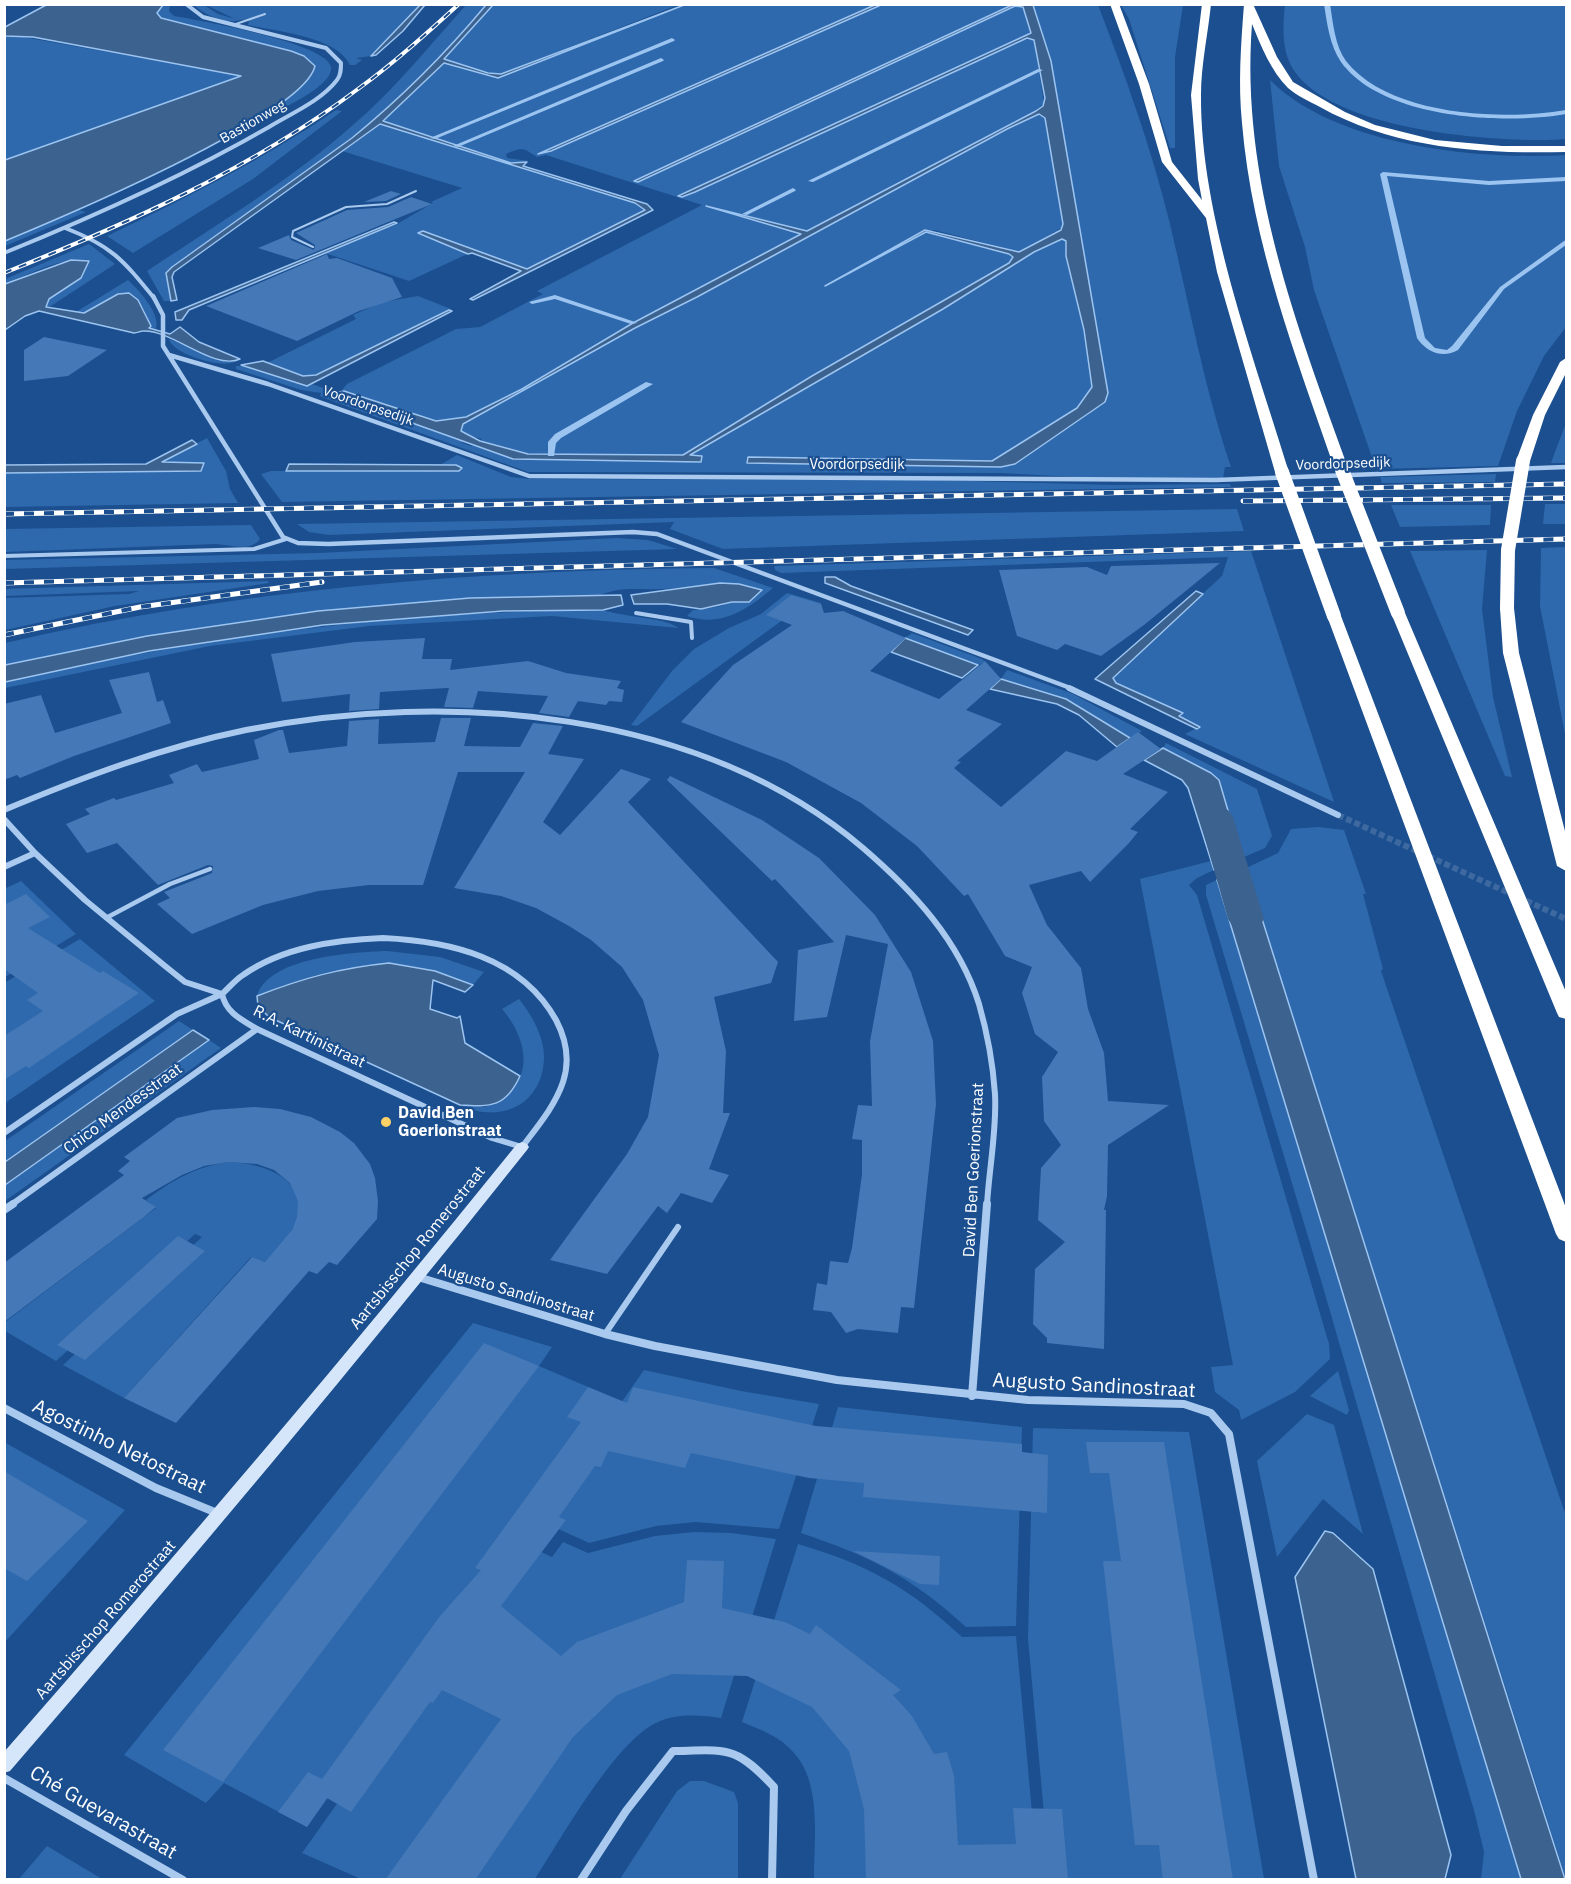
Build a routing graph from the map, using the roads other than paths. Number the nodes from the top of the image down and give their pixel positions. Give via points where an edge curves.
1 (186, 4) edge
2 (1114, 4) edge
3 (1208, 4) edge
4 (1249, 6) edge
5 (266, 14) dead end
6 (233, 25) junction
7 (1566, 149) edge
8 (416, 191) dead end
9 (1210, 218) junction
10 (65, 228) junction
11 (313, 247) dead end
12 (4, 253) edge
13 (168, 354) junction
14 (1566, 362) edge
15 (1566, 467) edge
16 (286, 539) junction
17 (4, 556) edge
18 (636, 613) dead end
19 (692, 638) dead end
20 (4, 810) edge
21 (1338, 815) tunnel mouth
22 (4, 819) edge
23 (35, 853) junction
24 (1566, 866) edge
25 (4, 867) edge
26 (210, 869) dead end
27 (106, 918) junction
28 (222, 994) junction
29 (1566, 1013) edge
30 (257, 1029) junction
31 (4, 1133) edge
32 (522, 1147) junction
33 (4, 1210) edge
34 (678, 1227) dead end
35 (1566, 1234) edge
36 (418, 1277) junction
37 (605, 1334) junction
38 (972, 1396) junction
39 (4, 1408) edge
40 (220, 1515) junction
41 (4, 1765) edge
42 (4, 1778) edge
43 (183, 1880) edge
44 (581, 1880) edge
45 (772, 1880) edge
46 (1314, 1880) edge

1 - 6 street, Bastionweg via 203,17
2 - 9 highway via 1144,84 1167,162
3 - 9 highway via 1196,95
4 - 7 highway via 1274,60 1292,86 1345,116 1442,143 1513,150
4 - 29 highway, bridge via 1246,96 1253,175 1305,366 1398,613
5 - 6 lane
6 - 10 street, Bastionweg via 326,48 341,63 341,72 336,81 259,132 180,175
8 - 11 lane via 387,204 346,207 293,231 292,237
9 - 35 highway, bridge via 1238,329 1282,472
10 - 12 street, Bastionweg
10 - 13 street via 120,254 162,310 161,338
13 - 15 street, Voordorpsedijk via 286,390 513,473 540,477 1177,481
13 - 16 street via 235,467
14 - 24 highway, bridge via 1539,415 1523,461 1508,550 1507,608 1511,653
16 - 17 lane via 254,549
16 - 21 street via 318,544 657,534 1080,692
18 - 19 lane via 691,622
20 - 38 street, David Ben Goerionstraat via 88,775 214,737 280,723 419,711 492,714 617,730 687,750 758,778 826,817 875,854 914,894 938,924 977,1000 995,1096
22 - 23 street
23 - 25 street
23 - 27 street
26 - 27 lane via 170,884
27 - 28 street via 185,982
28 - 30 street, R.A. Kartinistraat via 222,1002 231,1012
28 - 31 street via 185,1009
28 - 32 street, Aartsbisschop Romerostraat via 231,983 268,961 342,941 411,939 451,946 494,961 526,981 547,1004 562,1031 567,1060 563,1088
30 - 32 street, R.A. Kartinistraat via 481,1133
30 - 33 street, Chico Mendesstraat
32 - 36 street, Aartsbisschop Romerostraat
34 - 37 lane, Augusto Sandinostraat
36 - 37 street, Augusto Sandinostraat
36 - 40 street, Aartsbisschop Romerostraat
37 - 38 street, Augusto Sandinostraat via 837,1380
38 - 46 street, Augusto Sandinostraat via 1184,1404 1204,1409 1222,1420 1229,1434
39 - 40 street, Agostinho Netostraat via 156,1488
40 - 41 street, Aartsbisschop Romerostraat
42 - 43 street, Ché Guevarastraat
44 - 45 street via 626,1811 673,1751 693,1750 724,1750 750,1761 774,1787

